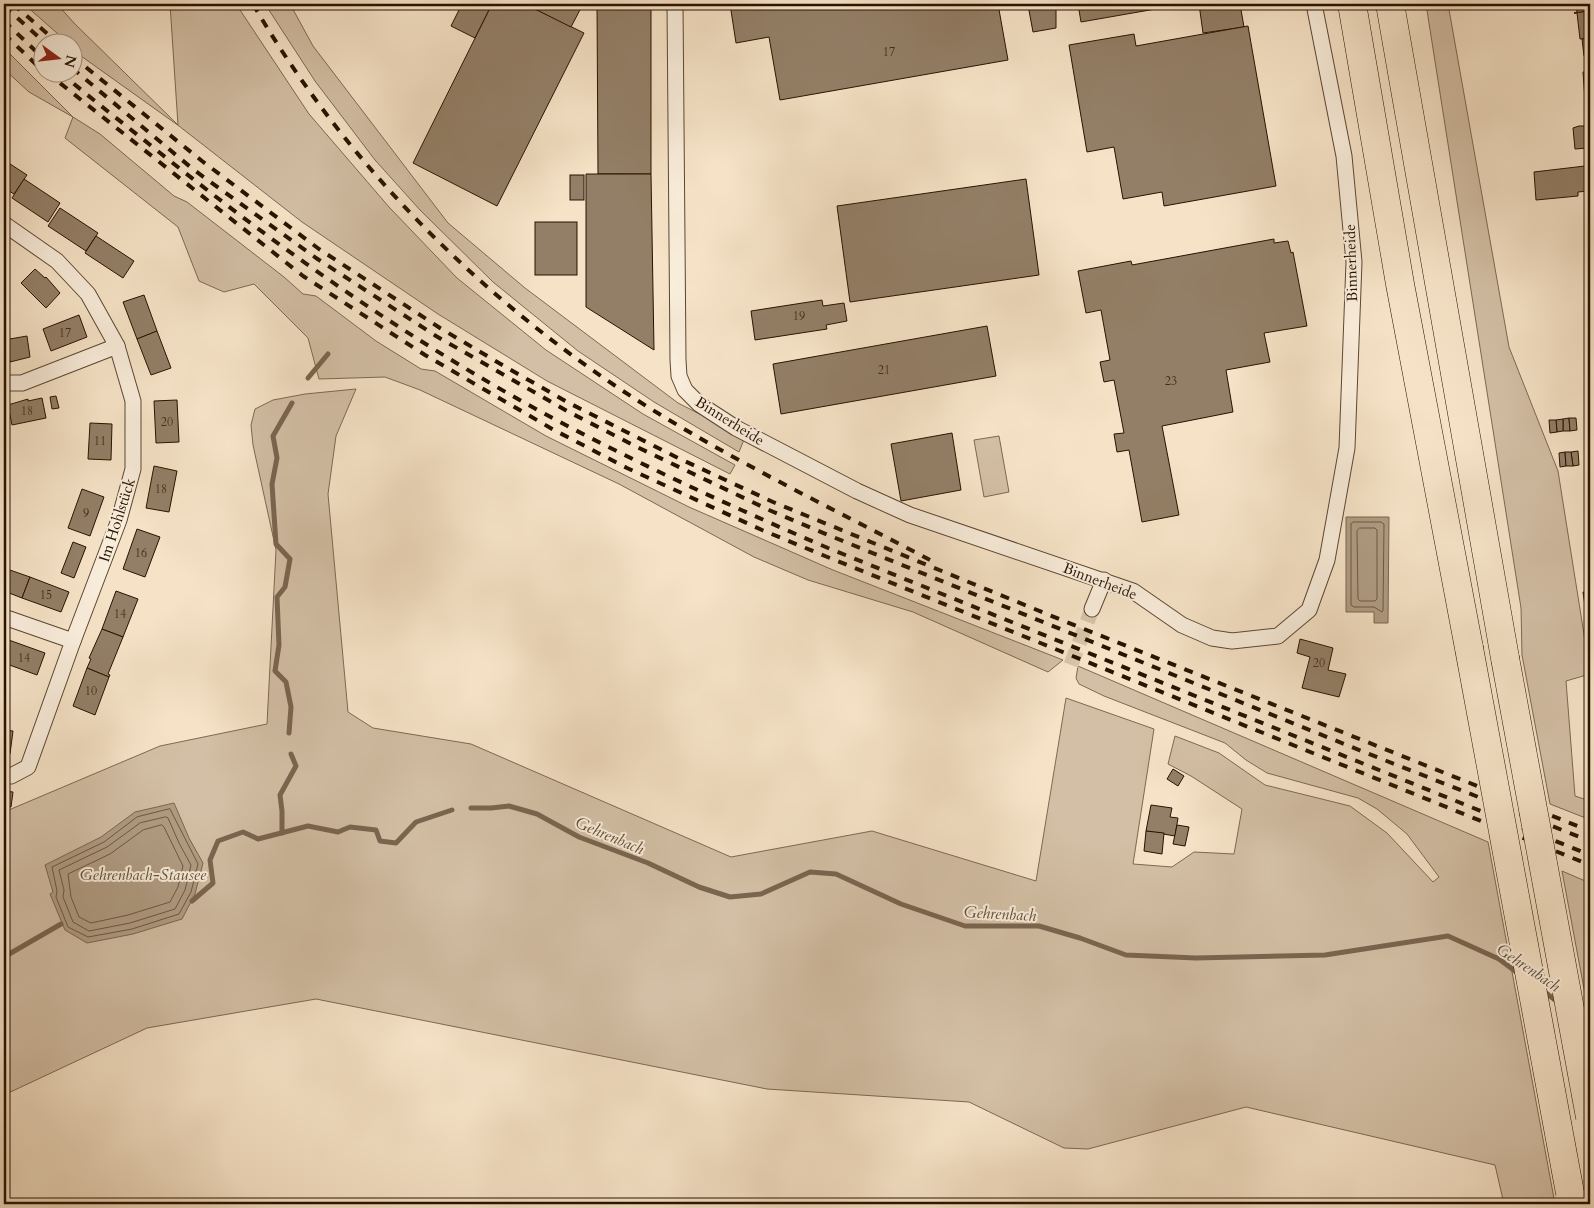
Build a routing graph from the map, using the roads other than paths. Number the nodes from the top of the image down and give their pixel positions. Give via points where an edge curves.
1 (675, 4) edge
2 (1314, 4) edge
3 (1352, 4) edge
4 (1390, 4) edge
5 (4, 224) edge
6 (118, 346) junction
7 (4, 383) edge
8 (1104, 580) junction
9 (1092, 609) tunnel mouth
10 (4, 617) edge
11 (73, 641) junction
12 (4, 775) edge
13 (1590, 1117) edge
14 (1571, 1199) edge

1 - 8 street, Binnerheide via 678,360 679,376 685,390 699,404 736,428 857,491 910,515
2 - 8 street, Binnerheide via 1344,156 1354,262 1348,448 1327,560 1309,610 1278,636 1232,641 1212,638 1182,625 1133,591
3 - 14 highway, bridge via 1402,294
4 - 13 highway, bridge
5 - 6 street, Im Hohlstück via 57,261 88,294
6 - 7 street via 22,383
6 - 11 street, Im Hohlstück via 132,401 133,469 119,520
8 - 9 street
10 - 11 street
11 - 12 street, Im Hohlstück via 28,767 12,776

